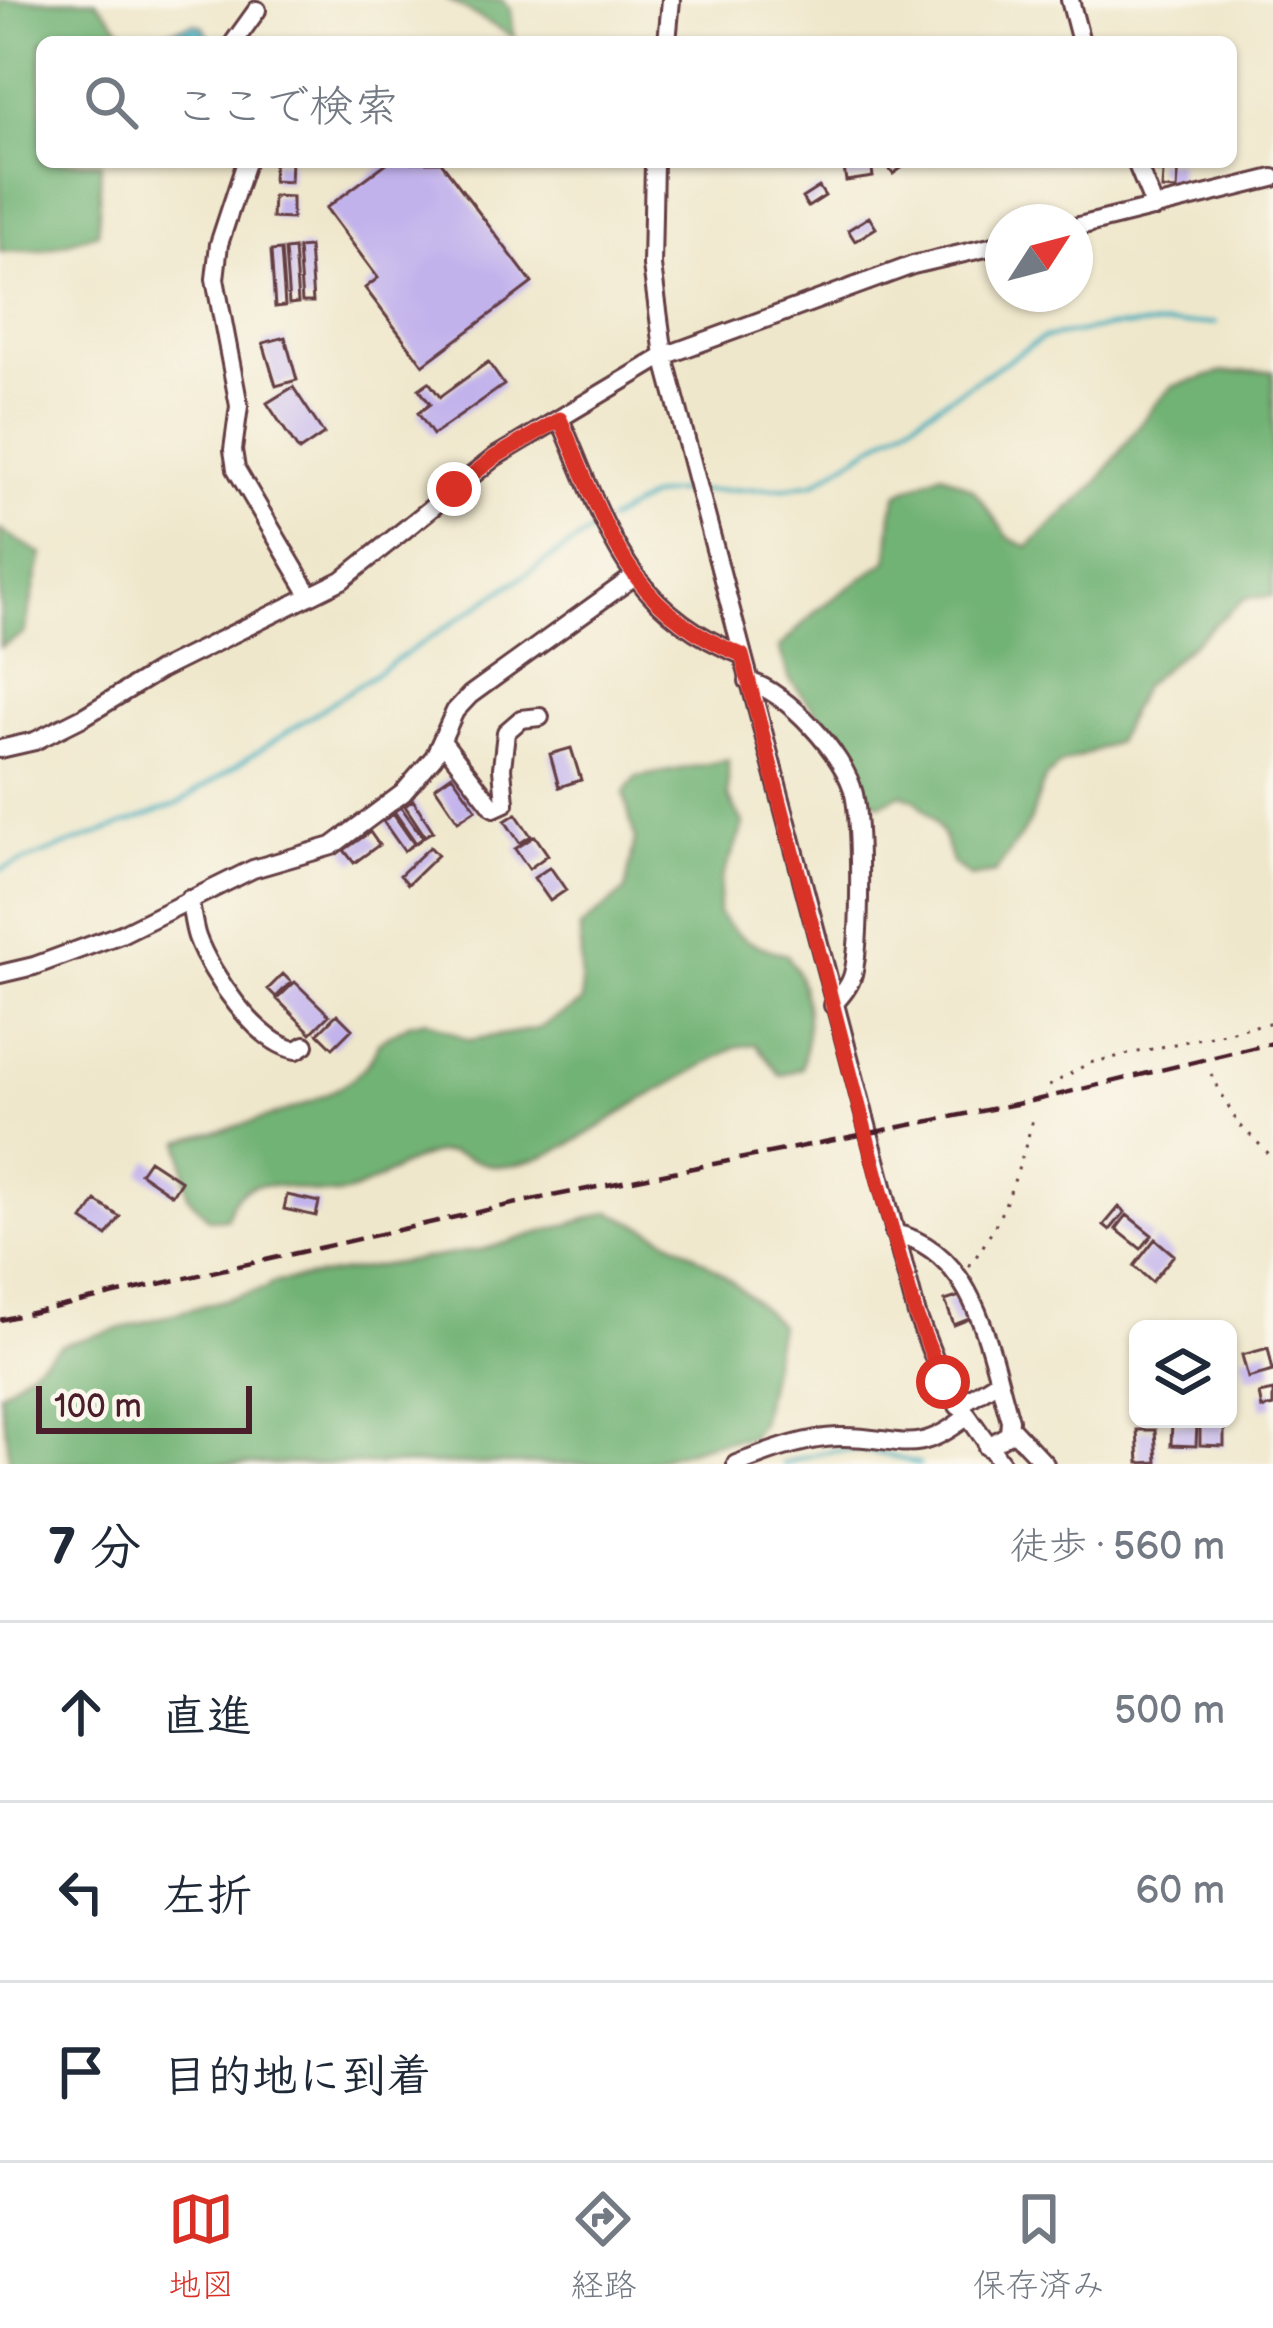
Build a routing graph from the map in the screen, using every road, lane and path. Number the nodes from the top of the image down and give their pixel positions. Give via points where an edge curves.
1 (671, 0) edge
2 (1070, 0) edge
3 (257, 10) dead end
4 (238, 36) edge
5 (668, 36) edge
6 (1079, 36) edge
7 (244, 168) edge
8 (655, 168) edge
9 (1138, 168) edge
10 (1273, 178) edge
11 (1155, 208) junction
12 (1093, 223) edge
13 (985, 248) edge
14 (664, 356) junction
15 (560, 419) junction
16 (632, 578) junction
17 (310, 595) junction
18 (742, 655) junction
19 (748, 681) junction
20 (540, 717) dead end
21 (442, 741) junction
22 (0, 748) edge
23 (189, 899) junction
24 (0, 974) edge
25 (833, 1005) junction
26 (1273, 1022) edge
27 (305, 1045) dead end
28 (1211, 1074) dead end
29 (1049, 1086) dead end
30 (1033, 1119) dead end
31 (1273, 1157) edge
32 (894, 1233) junction
33 (960, 1277) junction
34 (998, 1381) junction
35 (962, 1412) junction
36 (1011, 1428) junction
37 (987, 1447) junction
38 (736, 1464) edge
39 (1002, 1464) edge
40 (1045, 1464) edge

1 - 5 street
2 - 6 street
3 - 4 street
7 - 17 street via 215,279 239,406 233,450 236,469
8 - 14 street via 652,266
9 - 11 street
10 - 11 street
11 - 12 street
13 - 14 street via 913,265
14 - 15 street
14 - 18 street
15 - 16 street
15 - 17 street via 495,457 342,580
16 - 18 street via 682,625
16 - 21 street via 470,694
17 - 22 street via 35,741
18 - 19 street
19 - 25 street
19 - 25 street via 794,708 854,791 853,974
20 - 21 street via 521,719 506,733 500,807 486,803
21 - 23 street via 403,793 332,846
23 - 24 street via 122,934
23 - 27 street via 199,941 245,1015 280,1047
25 - 32 street
26 - 29 path via 1089,1063
28 - 31 path via 1237,1122
30 - 33 path via 999,1222
32 - 33 street via 916,1238
32 - 35 street via 928,1350
33 - 34 street
34 - 35 street
34 - 36 street
35 - 37 street
35 - 38 street via 920,1444 836,1437
36 - 37 street
36 - 40 street
37 - 39 street

